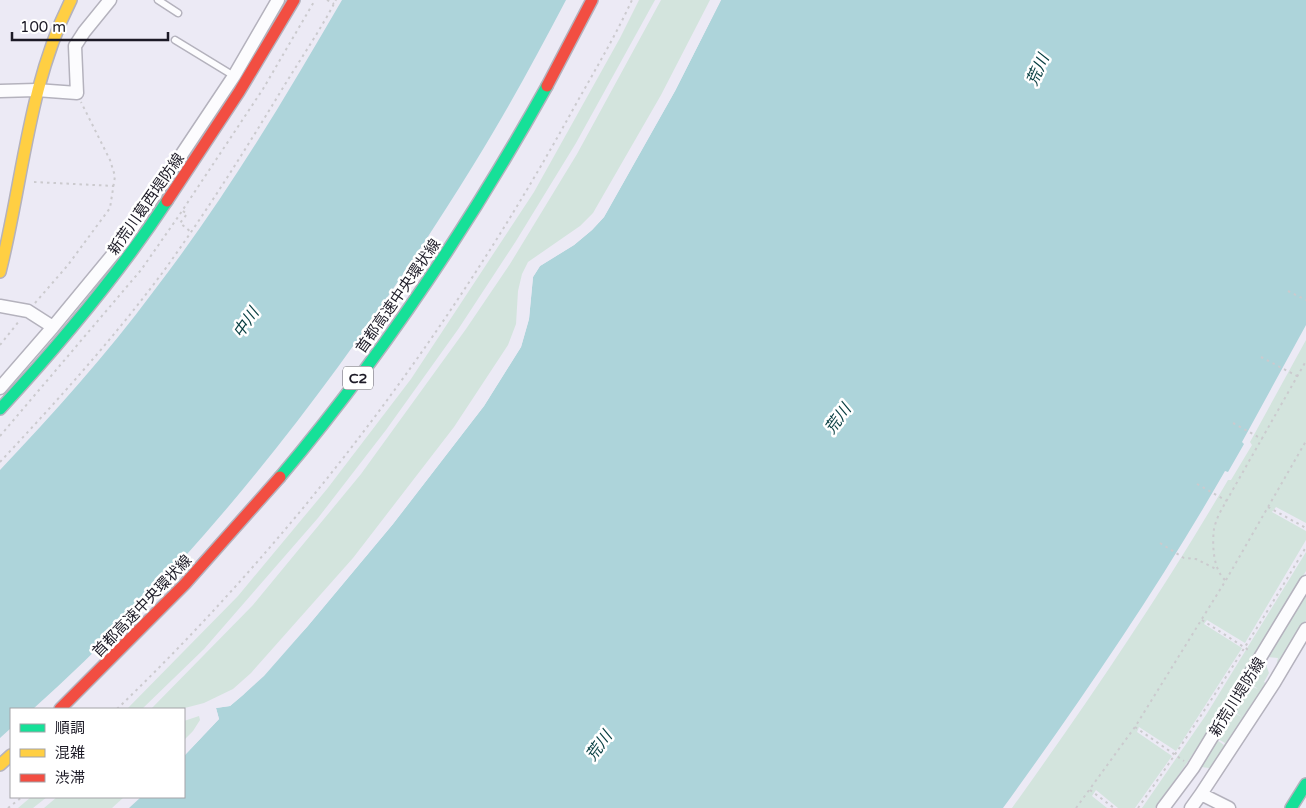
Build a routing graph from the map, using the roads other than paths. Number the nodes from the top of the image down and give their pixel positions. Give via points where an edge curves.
1 (71, 0) edge
2 (110, 0) edge
3 (158, 0) edge
4 (278, 0) edge
5 (294, 0) edge
6 (592, 0) edge
7 (178, 13) dead end
8 (175, 40) dead end
9 (234, 76) junction
10 (36, 90) junction
11 (0, 91) edge
12 (124, 241) junction
13 (138, 246) junction
14 (0, 272) edge
15 (0, 306) edge
16 (54, 328) junction
17 (0, 388) edge
18 (0, 410) edge
19 (1306, 582) edge
20 (1306, 629) edge
21 (61, 708) edge
22 (10, 755) edge
23 (0, 765) edge
24 (1306, 784) edge
25 (1201, 794) junction
26 (1164, 808) edge
27 (1191, 808) edge
28 (1229, 808) edge
29 (1291, 808) edge

1 - 10 main road via 50,46
2 - 10 street via 75,46 77,93
3 - 7 lane
4 - 9 street
5 - 13 main road, 新荒川葛西堤防線
6 - 21 main road, 首都高速中央環状線 / C2 via 535,110 495,177 426,283 346,394 208,559
8 - 9 lane
9 - 12 street
10 - 11 street
10 - 14 main road via 10,235
12 - 13 street
12 - 16 street
13 - 18 main road, 新荒川葛西堤防線
15 - 16 street via 28,311
16 - 17 street
19 - 26 street, 新荒川堤防線 via 1201,754
20 - 25 street
22 - 23 main road
24 - 29 main road
25 - 27 street
25 - 28 street

